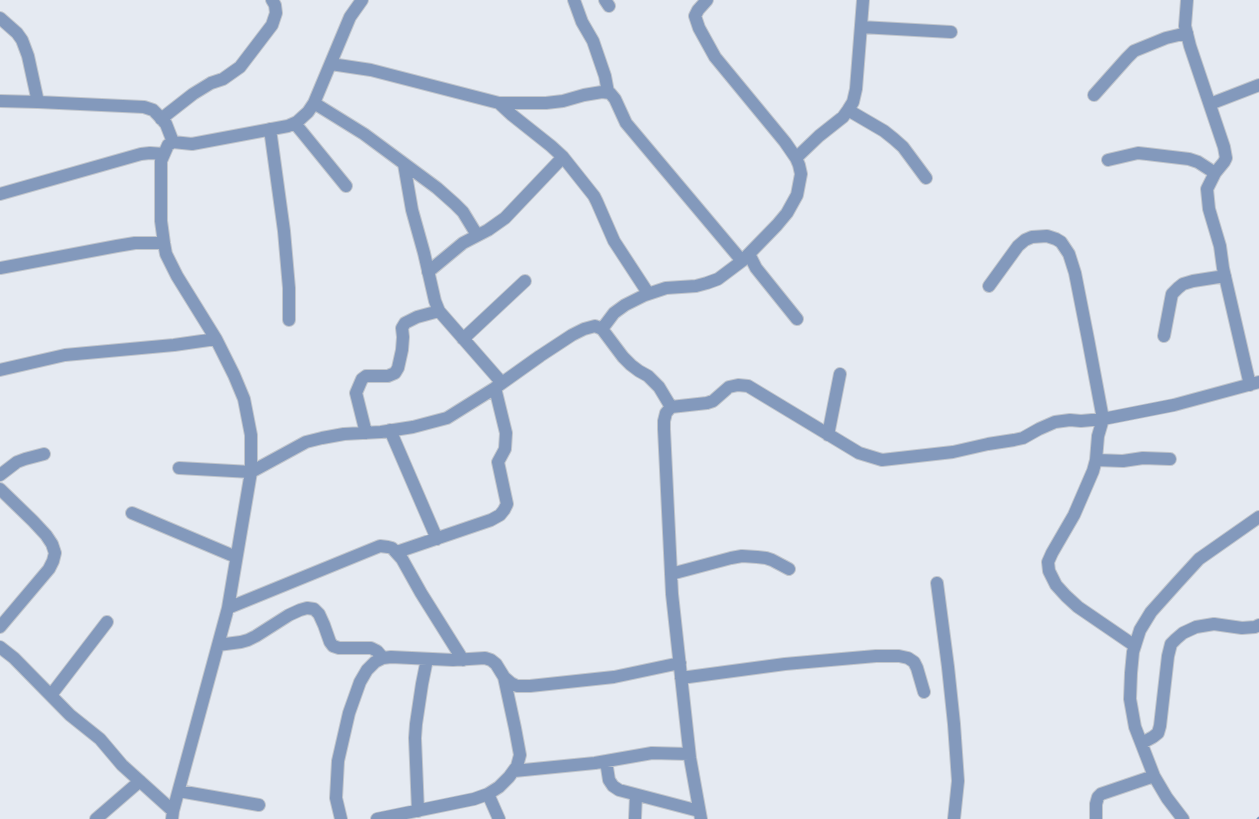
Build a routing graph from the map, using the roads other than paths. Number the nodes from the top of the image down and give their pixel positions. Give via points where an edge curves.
1 (272, 0) edge
2 (361, 0) edge
3 (574, 0) edge
4 (707, 0) edge
5 (863, 0) edge
6 (1187, 0) edge
7 (0, 18) edge
8 (861, 27) junction
9 (951, 32) dead end
10 (1187, 33) junction
11 (330, 64) junction
12 (1259, 85) edge
13 (608, 92) junction
14 (1094, 95) dead end
15 (0, 102) edge
16 (38, 102) junction
17 (314, 103) junction
18 (499, 103) junction
19 (1210, 104) junction
20 (848, 110) junction
21 (162, 119) junction
22 (297, 122) junction
23 (270, 129) junction
24 (173, 142) junction
25 (164, 154) junction
26 (563, 157) junction
27 (796, 158) junction
28 (1108, 160) dead end
29 (404, 164) junction
30 (1215, 173) junction
31 (926, 178) dead end
32 (346, 186) dead end
33 (0, 194) edge
34 (477, 235) junction
35 (164, 243) junction
36 (745, 257) junction
37 (0, 268) edge
38 (428, 272) junction
39 (1225, 276) junction
40 (525, 281) dead end
41 (990, 286) dead end
42 (648, 293) junction
43 (439, 311) junction
44 (797, 319) dead end
45 (289, 320) dead end
46 (602, 329) junction
47 (1164, 336) dead end
48 (216, 339) junction
49 (463, 339) junction
50 (0, 370) edge
51 (840, 374) dead end
52 (1254, 383) edge
53 (498, 385) junction
54 (671, 407) junction
55 (1103, 419) junction
56 (390, 430) junction
57 (366, 433) junction
58 (828, 435) junction
59 (44, 454) dead end
60 (1170, 459) dead end
61 (1096, 460) junction
62 (179, 468) dead end
63 (251, 472) junction
64 (0, 474) edge
65 (0, 489) edge
66 (132, 513) dead end
67 (1259, 516) edge
68 (437, 539) junction
69 (397, 552) junction
70 (236, 557) junction
71 (789, 570) dead end
72 (671, 574) junction
73 (937, 582) dead end
74 (228, 608) junction
75 (107, 622) dead end
76 (1259, 625) edge
77 (0, 627) edge
78 (218, 644) junction
79 (1135, 646) junction
80 (0, 647) edge
81 (383, 658) junction
82 (427, 659) junction
83 (463, 660) junction
84 (680, 663) junction
85 (504, 677) junction
86 (681, 678) junction
87 (924, 692) dead end
88 (50, 695) junction
89 (1142, 743) junction
90 (689, 754) junction
91 (606, 761) junction
92 (514, 771) junction
93 (1154, 776) junction
94 (140, 781) junction
95 (179, 790) junction
96 (488, 794) junction
97 (636, 795) junction
98 (259, 805) dead end
99 (422, 813) edge
100 (173, 815) edge
101 (700, 815) edge
102 (96, 819) edge
103 (341, 819) edge
104 (377, 819) edge
105 (499, 819) edge
106 (634, 819) edge
107 (954, 819) edge
108 (1096, 819) edge
109 (1183, 819) edge

1 - 21 street via 276,13 272,26 240,67 193,94
2 - 11 street
3 - 13 street via 593,41
4 - 27 street via 695,16 699,28 715,56
5 - 8 street
6 - 10 street
7 - 16 street via 22,40
8 - 9 street
8 - 20 street via 856,89
10 - 14 street via 1134,51
10 - 19 street
11 - 17 street
11 - 18 street via 371,70
12 - 19 street
13 - 18 street via 546,103
13 - 36 street via 615,98 626,123
15 - 16 street
16 - 21 street via 144,107
17 - 22 street
17 - 29 street
18 - 26 street
19 - 30 street via 1226,158
20 - 27 street
20 - 31 street via 894,138
21 - 24 street
22 - 23 street
22 - 32 street
23 - 24 street via 192,144
23 - 45 street via 284,230
24 - 25 street
25 - 33 street via 141,154
25 - 35 street via 161,161
26 - 34 street via 504,218
26 - 42 street via 597,202 614,241
27 - 36 street via 801,174 798,195 777,225
28 - 30 street via 1138,153 1154,154 1189,159
29 - 34 street via 455,204
29 - 38 street
30 - 39 street via 1207,190
34 - 38 street
35 - 37 street via 126,244
35 - 48 street via 171,265
36 - 42 street via 718,279 696,286
36 - 44 street
38 - 43 street
39 - 47 street via 1192,281 1178,288 1172,294
39 - 52 street
40 - 49 street
41 - 55 street via 1025,240 1047,236 1062,242 1075,273
42 - 46 street via 614,313
43 - 49 street
43 - 57 street via 405,323 400,362 395,373 362,379 356,393
46 - 53 street via 595,326 584,328
46 - 54 street via 623,357 659,388
48 - 50 street via 66,355
48 - 63 street via 244,399 251,435
49 - 53 street
51 - 58 street
52 - 55 street via 1174,405
53 - 56 street via 447,418
53 - 68 street via 506,433 505,449 498,462 507,504 500,515 491,520
54 - 58 street via 707,403 730,387 748,386
54 - 72 street via 664,421
55 - 58 street via 1055,422 1023,438 948,453 882,460 859,453
55 - 61 street
56 - 57 street
56 - 68 street
57 - 63 street via 306,442
59 - 64 street via 25,458
60 - 61 street
61 - 79 street via 1074,515 1052,552 1049,571 1066,596
62 - 63 street
63 - 70 street
65 - 77 street via 46,535 55,553 50,569
66 - 70 street
67 - 79 street via 1199,559 1151,612
68 - 69 street
69 - 74 street via 380,546
69 - 83 street
70 - 74 street
71 - 72 street via 766,558 742,556
72 - 84 street
73 - 107 street via 954,724 958,781
74 - 78 street
75 - 88 street
76 - 89 street via 1196,627 1176,639 1166,665 1160,726 1153,737
78 - 81 street via 248,640 307,608 319,614 333,646 371,648
78 - 95 street
79 - 89 street via 1130,699 1135,727
80 - 88 street
81 - 82 street
81 - 103 street via 367,670 349,713 338,761 336,798
82 - 83 street
82 - 99 street via 415,738
83 - 85 street via 491,660
84 - 85 street via 614,677 530,686 517,686
84 - 86 street
85 - 92 street via 520,755
86 - 87 street via 785,664 899,656 914,662
86 - 90 street
88 - 94 street via 100,739
89 - 93 street
90 - 91 street via 652,753
90 - 101 street
91 - 92 street
91 - 97 street via 613,786
92 - 96 street
93 - 108 street via 1101,794 1096,804
93 - 109 street
94 - 100 street
94 - 102 street
95 - 98 street
95 - 100 street
96 - 99 street
96 - 105 street
97 - 101 street
97 - 106 street
99 - 104 street

